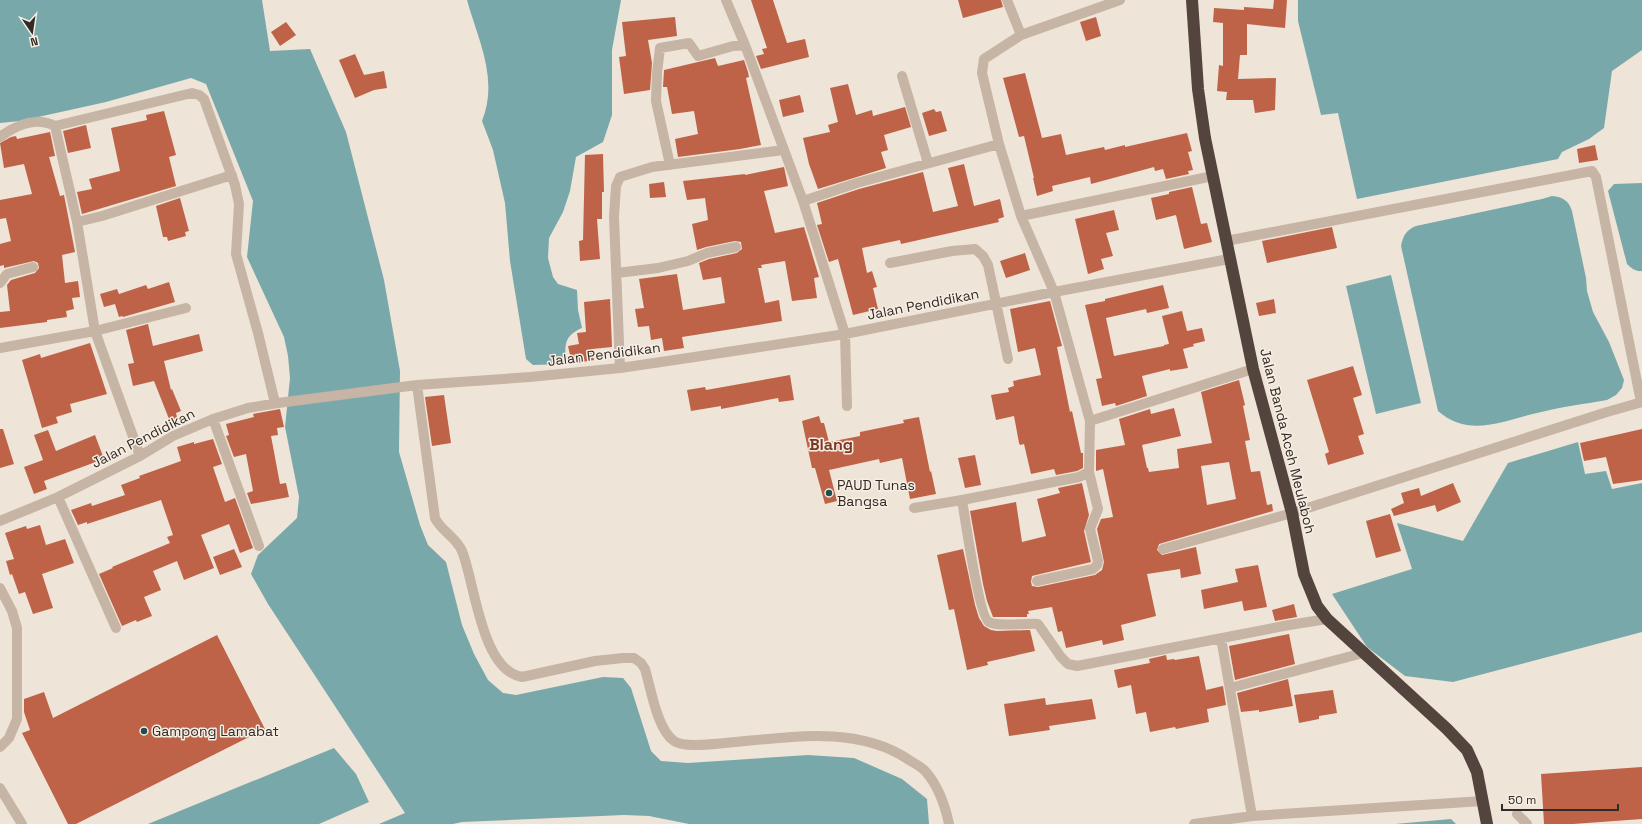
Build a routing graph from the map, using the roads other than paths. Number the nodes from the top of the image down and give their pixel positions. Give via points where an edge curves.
1 (726, 0) edge
2 (1007, 0) edge
3 (1120, 0) edge
4 (1192, 0) edge
5 (1021, 35) junction
6 (745, 45) junction
7 (902, 76) dead end
8 (55, 126) junction
9 (0, 137) edge
10 (999, 144) junction
11 (784, 150) junction
12 (928, 163) junction
13 (670, 165) junction
14 (232, 175) junction
15 (1213, 176) junction
16 (803, 201) junction
17 (1021, 216) junction
18 (77, 222) junction
19 (1226, 242) junction
20 (736, 247) dead end
21 (1229, 259) junction
22 (890, 263) dead end
23 (33, 268) dead end
24 (617, 273) junction
25 (0, 283) edge
26 (1054, 292) junction
27 (997, 304) junction
28 (186, 308) dead end
29 (95, 331) junction
30 (845, 334) junction
31 (0, 348) edge
32 (1008, 358) dead end
33 (620, 368) junction
34 (1253, 369) junction
35 (412, 386) junction
36 (1642, 402) edge
37 (276, 403) junction
38 (847, 406) dead end
39 (213, 419) junction
40 (1090, 421) junction
41 (140, 456) junction
42 (1089, 472) junction
43 (58, 497) junction
44 (962, 500) junction
45 (914, 508) dead end
46 (1292, 513) junction
47 (0, 522) edge
48 (259, 546) dead end
49 (1163, 549) dead end
50 (1037, 581) dead end
51 (0, 588) edge
52 (1327, 619) junction
53 (116, 628) dead end
54 (1221, 638) junction
55 (1363, 653) junction
56 (1230, 688) junction
57 (0, 747) edge
58 (0, 788) edge
59 (1483, 801) junction
60 (1517, 814) dead end
61 (1252, 816) junction
62 (22, 824) edge
63 (949, 824) edge
64 (1194, 824) edge
65 (1487, 824) edge
66 (1527, 824) edge

1 - 6 street
2 - 5 street
3 - 5 street
4 - 15 highway, Jalan Banda Aceh Meulaboh via 1198,89
5 - 10 street via 984,59 982,73
6 - 11 street
6 - 13 street via 698,56 689,43 660,48 656,101
7 - 12 street
8 - 9 street via 32,122 11,129
8 - 14 street via 192,93 204,100
8 - 18 street
10 - 12 street
10 - 17 street
11 - 13 street
11 - 16 street
12 - 16 street
13 - 24 street via 639,170 620,177 616,186 614,217
14 - 18 street
14 - 37 street via 239,204 236,254
15 - 17 street
15 - 19 highway, Jalan Banda Aceh Meulaboh
16 - 30 street
17 - 26 street
18 - 29 street
19 - 21 highway, Jalan Banda Aceh Meulaboh
19 - 36 street via 1592,170 1596,177
20 - 24 street via 658,268
21 - 26 street, Jalan Pendidikan
21 - 34 highway, Jalan Banda Aceh Meulaboh
22 - 27 street via 975,249 988,265
23 - 25 street via 7,274
24 - 33 street
26 - 27 street, Jalan Pendidikan
26 - 40 street
27 - 30 street, Jalan Pendidikan
27 - 32 street via 999,324
28 - 29 street
29 - 31 street
29 - 41 street
30 - 33 street, Jalan Pendidikan
30 - 38 street
33 - 35 street, Jalan Pendidikan
34 - 40 street
34 - 46 highway, Jalan Banda Aceh Meulaboh
35 - 37 street, Jalan Pendidikan
35 - 63 street via 435,518 462,550 490,646 509,672 522,677 595,661 634,658 645,669 660,720 666,733 675,742 707,744 826,737 860,740 885,746 925,770 944,804
36 - 46 street
37 - 39 street, Jalan Pendidikan via 248,408
39 - 41 street, Jalan Pendidikan via 172,436
39 - 48 street
40 - 42 street
41 - 43 street, Jalan Pendidikan
42 - 44 street via 1079,477
42 - 50 street via 1098,510 1090,529 1097,565
43 - 47 street, Jalan Pendidikan
43 - 53 street
44 - 45 street
44 - 54 street via 986,621 1008,625 1038,624 1061,657 1068,664 1077,666
46 - 49 street
46 - 52 highway, Jalan Banda Aceh Meulaboh via 1304,574 1317,606
51 - 57 street via 12,611 17,628 17,719 9,738
52 - 54 street
52 - 55 highway, Jalan Banda Aceh Meulaboh
54 - 56 street
55 - 56 street
55 - 59 highway, Jalan Banda Aceh Meulaboh via 1467,750 1477,772
56 - 61 street
58 - 62 street
59 - 61 street
59 - 65 highway, Jalan Banda Aceh Meulaboh
60 - 66 street
61 - 64 street

